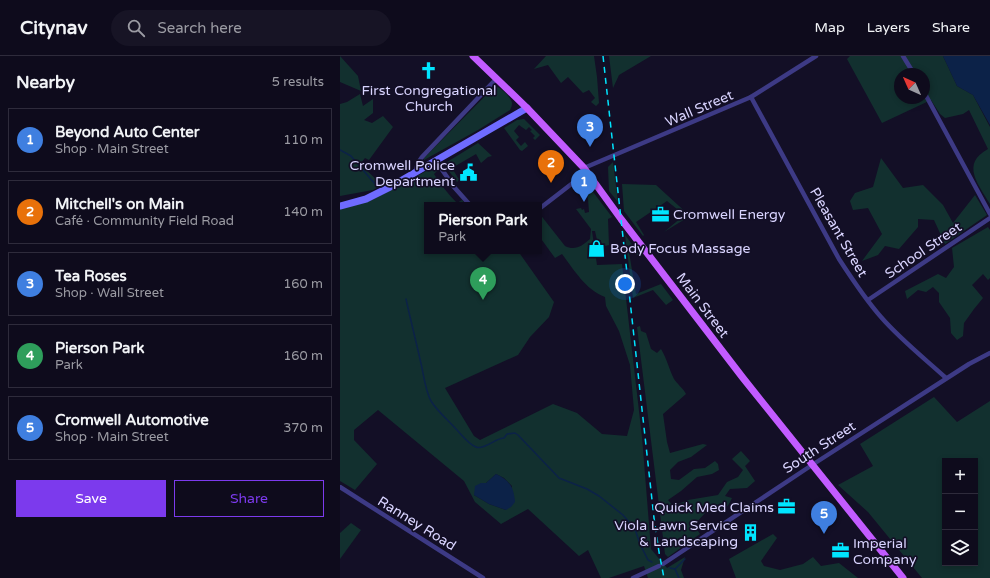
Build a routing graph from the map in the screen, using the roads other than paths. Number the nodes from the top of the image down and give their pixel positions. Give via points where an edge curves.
1 (473, 56) edge
2 (816, 56) edge
3 (903, 56) edge
4 (910, 68) edge
5 (497, 78) junction
6 (751, 97) junction
7 (930, 103) edge
8 (528, 108) junction
9 (436, 161) junction
10 (586, 170) junction
11 (415, 173) junction
12 (467, 202) edge
13 (340, 206) edge
14 (542, 207) edge
15 (990, 214) edge
16 (990, 218) edge
17 (868, 300) junction
18 (990, 353) edge
19 (946, 378) junction
20 (812, 465) junction
21 (340, 487) edge
22 (483, 578) edge
23 (633, 578) edge
24 (903, 578) edge

1 - 5 main road, Main Street
2 - 6 street, Wall Street
3 - 4 street
5 - 8 main road, Main Street
5 - 11 street via 422,157
6 - 10 street, Wall Street
6 - 17 street, Pleasant Street via 839,259
7 - 15 street
8 - 9 main road
8 - 10 main road, Main Street
9 - 11 main road
9 - 12 street
10 - 14 street, Wall Street
10 - 20 main road, Main Street via 738,372
11 - 13 main road via 367,198
16 - 17 street, School Street
17 - 19 street, Pleasant Street via 896,333
18 - 19 street, South Street
19 - 20 street, South Street
20 - 23 street, South Street via 661,565
20 - 24 main road, Main Street
21 - 22 street, Ranney Road

